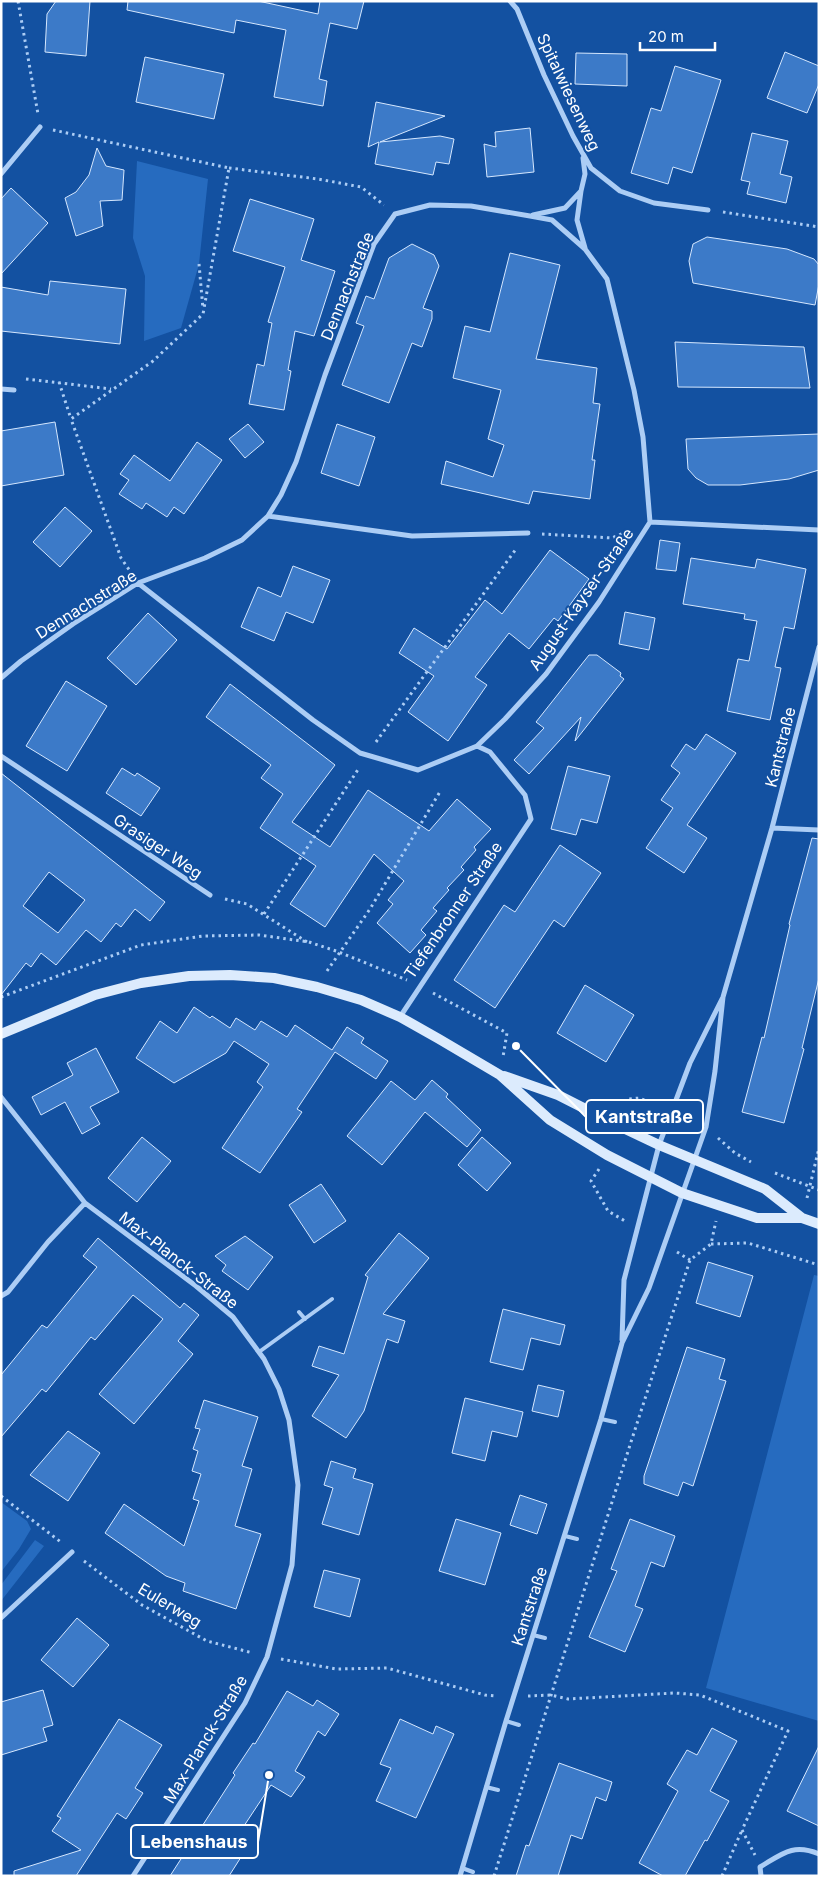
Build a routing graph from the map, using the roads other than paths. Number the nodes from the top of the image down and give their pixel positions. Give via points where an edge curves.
1 (510, 1) edge
2 (40, 127) road end
3 (583, 154) junction
4 (1, 174) edge
5 (581, 191) junction
6 (708, 210) road end
7 (530, 216) junction
8 (585, 249) junction
9 (1, 389) edge
10 (14, 390) road end
11 (268, 516) junction
12 (650, 522) junction
13 (819, 530) edge
14 (528, 533) road end
15 (138, 583) junction
16 (819, 647) edge
17 (1, 678) edge
18 (477, 746) junction
19 (1, 756) edge
20 (772, 828) junction
21 (819, 830) edge
22 (210, 896) road end
23 (723, 997) junction
24 (400, 1017) junction
25 (1, 1034) edge
26 (500, 1075) junction
27 (1, 1097) edge
28 (659, 1145) junction
29 (694, 1160) junction
30 (650, 1176) junction
31 (682, 1193) junction
32 (85, 1203) junction
33 (802, 1218) junction
34 (819, 1224) edge
35 (1, 1296) edge
36 (332, 1299) dead end
37 (299, 1312) dead end
38 (305, 1319) junction
39 (622, 1343) junction
40 (259, 1352) junction
41 (601, 1419) junction
42 (615, 1422) dead end
43 (565, 1536) junction
44 (578, 1539) dead end
45 (72, 1552) road end
46 (1, 1618) edge
47 (533, 1635) junction
48 (545, 1638) dead end
49 (506, 1721) junction
50 (518, 1725) dead end
51 (486, 1787) junction
52 (498, 1790) dead end
53 (819, 1854) edge
54 (462, 1868) junction
55 (473, 1872) dead end
56 (133, 1876) edge
57 (460, 1876) edge
58 (761, 1876) edge

1 - 3 street, Spitalwiesenweg via 517,9
2 - 4 street
3 - 5 street via 585,174
3 - 6 street, Spitalwiesenweg via 591,168 620,192 654,203
5 - 7 street via 565,208
5 - 8 street via 577,220
7 - 8 street via 552,220
7 - 11 street, Dennachstraße via 471,206 430,205 395,214 374,244 296,462
8 - 12 street via 607,279 632,380 643,437
9 - 10 street
11 - 14 street via 412,536
11 - 15 street, Dennachstraße via 242,540
12 - 13 street, August-Kayser-Straße
12 - 18 street, August-Kayser-Straße via 599,602 546,674
15 - 17 street, Dennachstraße via 73,624
15 - 18 street, August-Kayser-Straße via 360,753 418,770
16 - 20 street, Kantstraße
18 - 24 street, Tiefenbronner Straße via 490,752 525,794 531,819
19 - 22 street, Grasiger Weg
20 - 21 street
20 - 23 street, Kantstraße
23 - 28 street, Kantstraße via 690,1063
23 - 29 street, Kantstraße via 706,1127
24 - 25 street via 360,1000 274,978 189,976 141,983 95,995
24 - 26 street
26 - 28 street via 558,1095
26 - 30 street via 550,1120 607,1155
27 - 32 street, Max-Planck-Straße
28 - 29 street
28 - 30 street, Kantstraße
29 - 31 street, Kantstraße
29 - 33 street via 765,1189
30 - 31 street
30 - 39 street, Kantstraße via 624,1280
31 - 33 street via 757,1218
31 - 39 street, Kantstraße via 649,1288
32 - 35 street via 8,1292
32 - 40 street, Max-Planck-Straße via 233,1317
33 - 34 street
36 - 38 lane
37 - 38 lane
38 - 40 lane
39 - 41 street, Kantstraße
40 - 56 street, Max-Planck-Straße via 279,1389 289,1420 298,1485 292,1565 267,1656 245,1703
41 - 42 lane
41 - 43 street, Kantstraße
43 - 44 lane
43 - 47 street, Kantstraße
45 - 46 street
47 - 48 lane
47 - 49 street, Kantstraße
49 - 50 lane
49 - 51 street, Kantstraße
51 - 52 lane
51 - 54 street, Kantstraße
53 - 58 street via 800,1848 785,1853 760,1867
54 - 55 lane
54 - 57 street, Kantstraße

